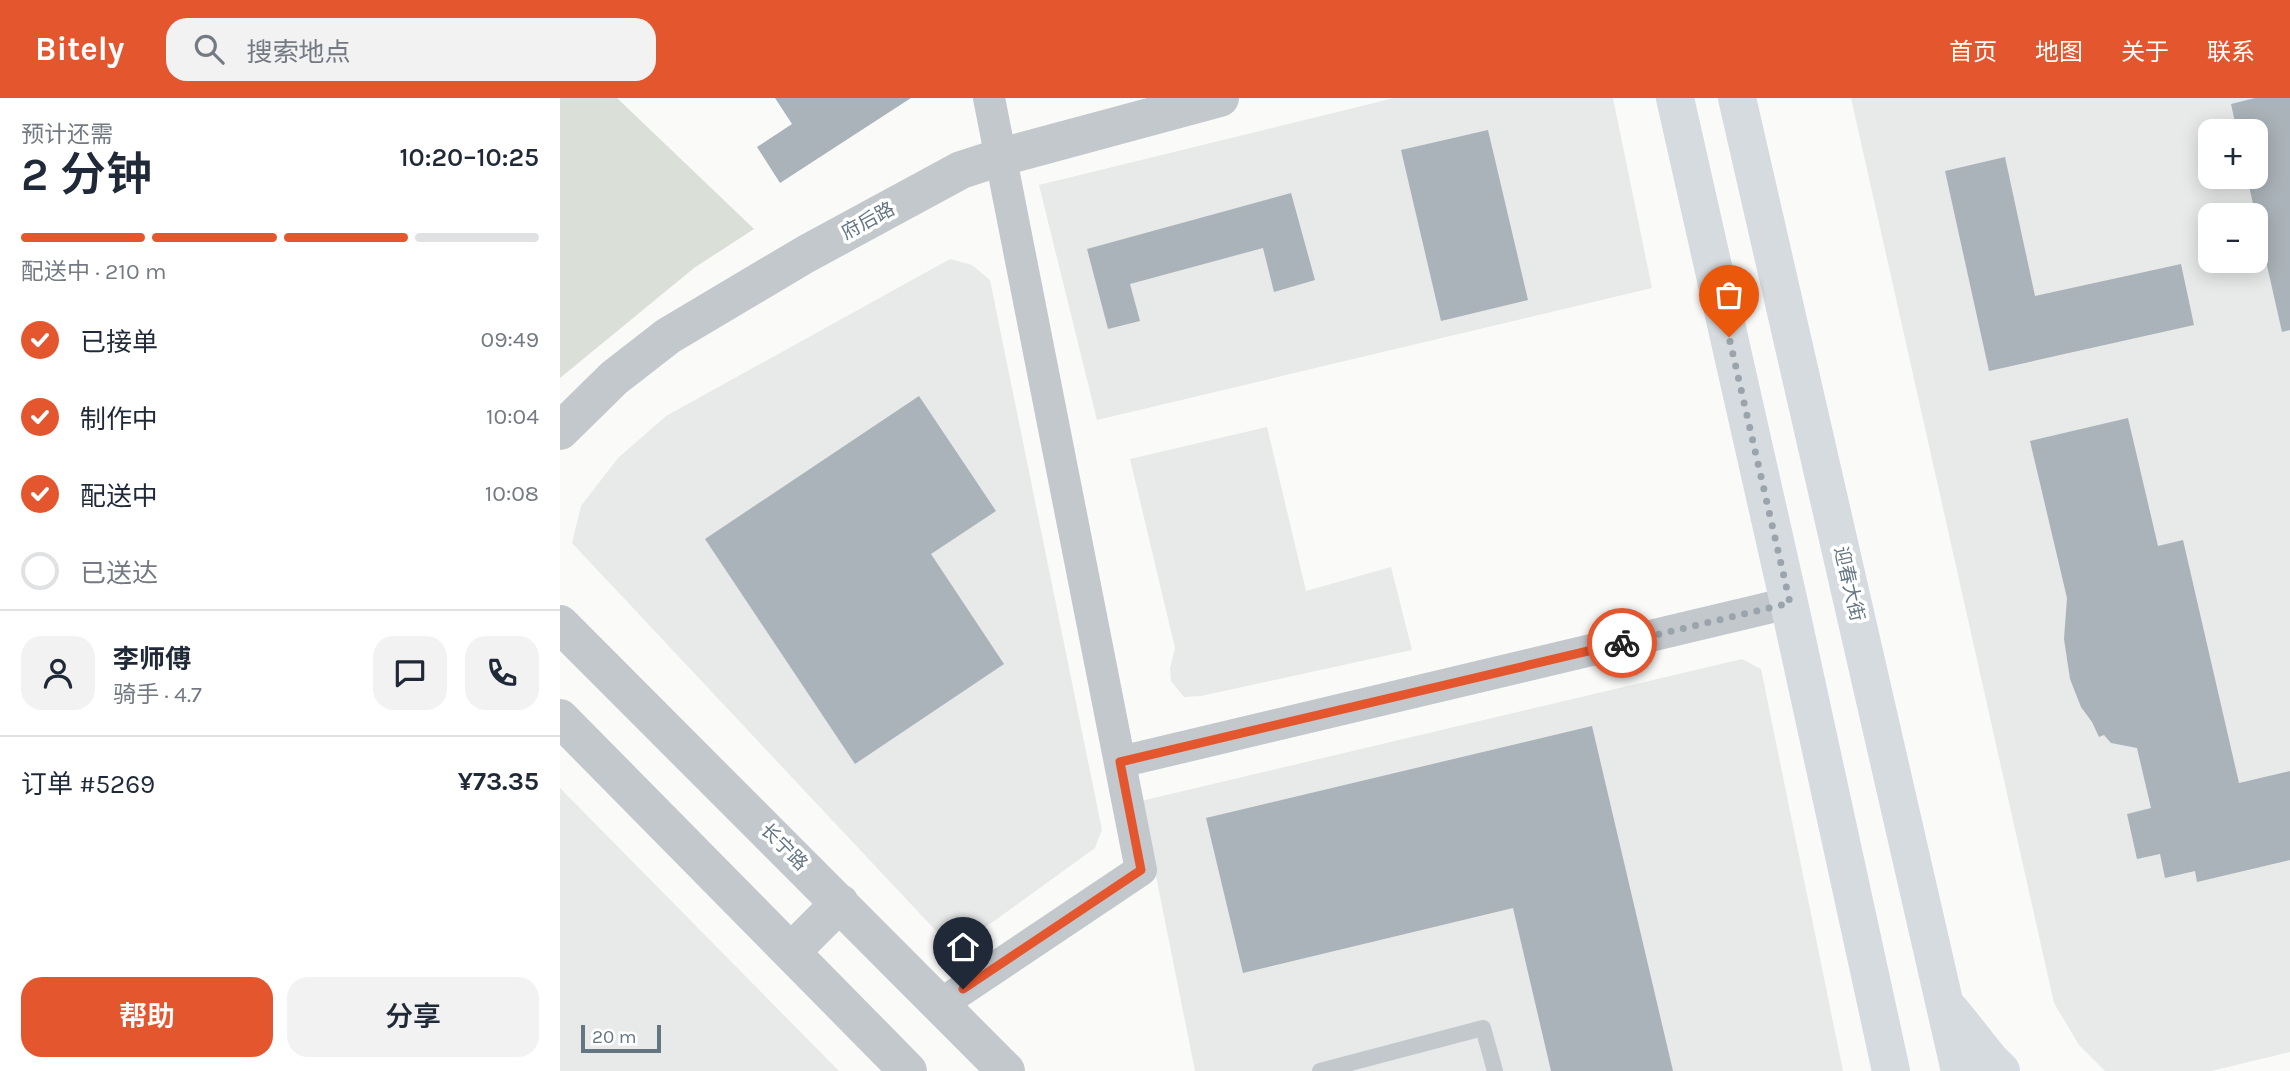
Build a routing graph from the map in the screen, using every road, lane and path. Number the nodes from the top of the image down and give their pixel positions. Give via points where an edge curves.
1 (989, 98) edge
2 (1220, 98) edge
3 (1675, 98) edge
4 (1737, 98) edge
5 (1001, 157) junction
6 (560, 431) edge
7 (1790, 603) junction
8 (560, 624) edge
9 (560, 718) edge
10 (1120, 762) junction
11 (840, 903) junction
12 (791, 952) junction
13 (1944, 1002) junction
14 (941, 1004) junction
15 (1882, 1031) junction
16 (908, 1071) edge
17 (1006, 1071) edge
18 (1320, 1071) edge
19 (1495, 1071) edge
20 (1879, 1071) edge
21 (1891, 1071) edge
22 (1960, 1071) edge
23 (2001, 1071) edge

1 - 5 street
2 - 5 street, 府后路
3 - 7 main road
4 - 13 main road, 迎春大街
5 - 6 street, 府后路 via 961,170 668,335 614,378
5 - 10 street
7 - 10 street
7 - 15 main road
8 - 11 street, 长宁路
9 - 12 street
10 - 14 street via 1141,870
11 - 12 street
11 - 14 street, 长宁路
12 - 16 street
13 - 22 main road, 迎春大街
13 - 23 main road
14 - 17 street, 长宁路
15 - 20 main road
15 - 21 main road
18 - 19 lane via 1483,1028

